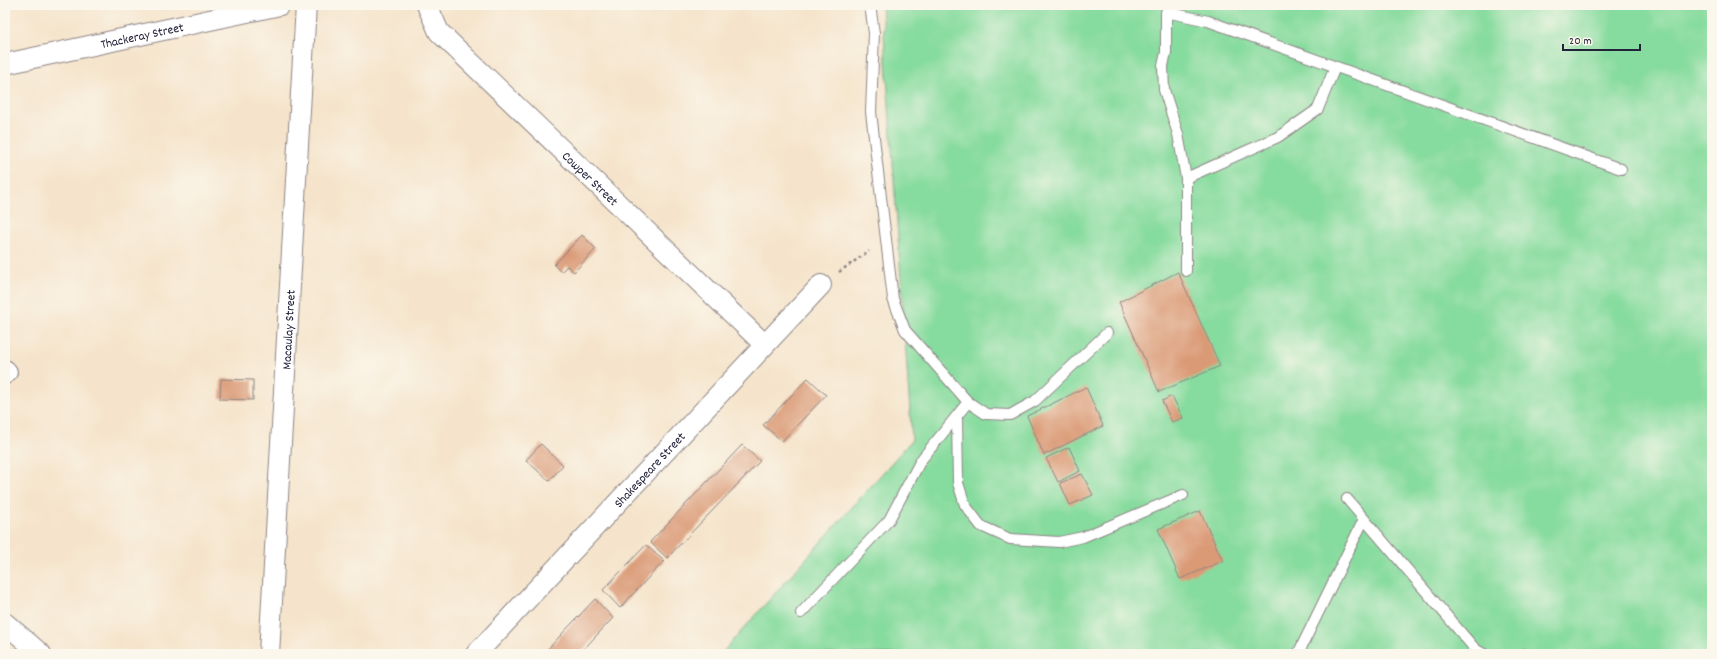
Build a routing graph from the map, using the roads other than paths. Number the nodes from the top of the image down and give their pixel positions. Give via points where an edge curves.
1 (280, 5) edge
2 (306, 5) edge
3 (427, 5) edge
4 (870, 5) edge
5 (5, 64) edge
6 (1335, 67) junction
7 (1621, 169) dead end
8 (1186, 178) junction
9 (1186, 271) dead end
10 (821, 285) road end
11 (1107, 333) dead end
12 (764, 344) junction
13 (968, 402) junction
14 (957, 416) junction
15 (1183, 495) dead end
16 (1347, 498) dead end
17 (1364, 519) junction
18 (801, 614) dead end
19 (5, 623) edge
20 (41, 654) edge
21 (269, 654) edge
22 (476, 654) edge
23 (1298, 654) edge
24 (1484, 654) edge

1 - 5 street, Thackeray Street
2 - 21 street, Macaulay Street
3 - 12 street, Cowper Street via 439,32
4 - 13 lane via 874,34 870,112 893,299 905,330
6 - 7 lane
6 - 8 lane via 1318,109 1278,137
6 - 8 lane via 1208,21 1166,12 1164,90 1178,134
8 - 9 lane
10 - 12 street, Shakespeare Street
11 - 13 lane via 1035,401 1010,415 986,414
12 - 22 street, Shakespeare Street
13 - 14 lane
14 - 15 lane via 958,483 965,504 981,526 1010,539 1058,542 1083,537
14 - 18 lane via 921,460 889,520
16 - 17 lane
17 - 23 lane
17 - 24 lane via 1475,649
19 - 20 street

